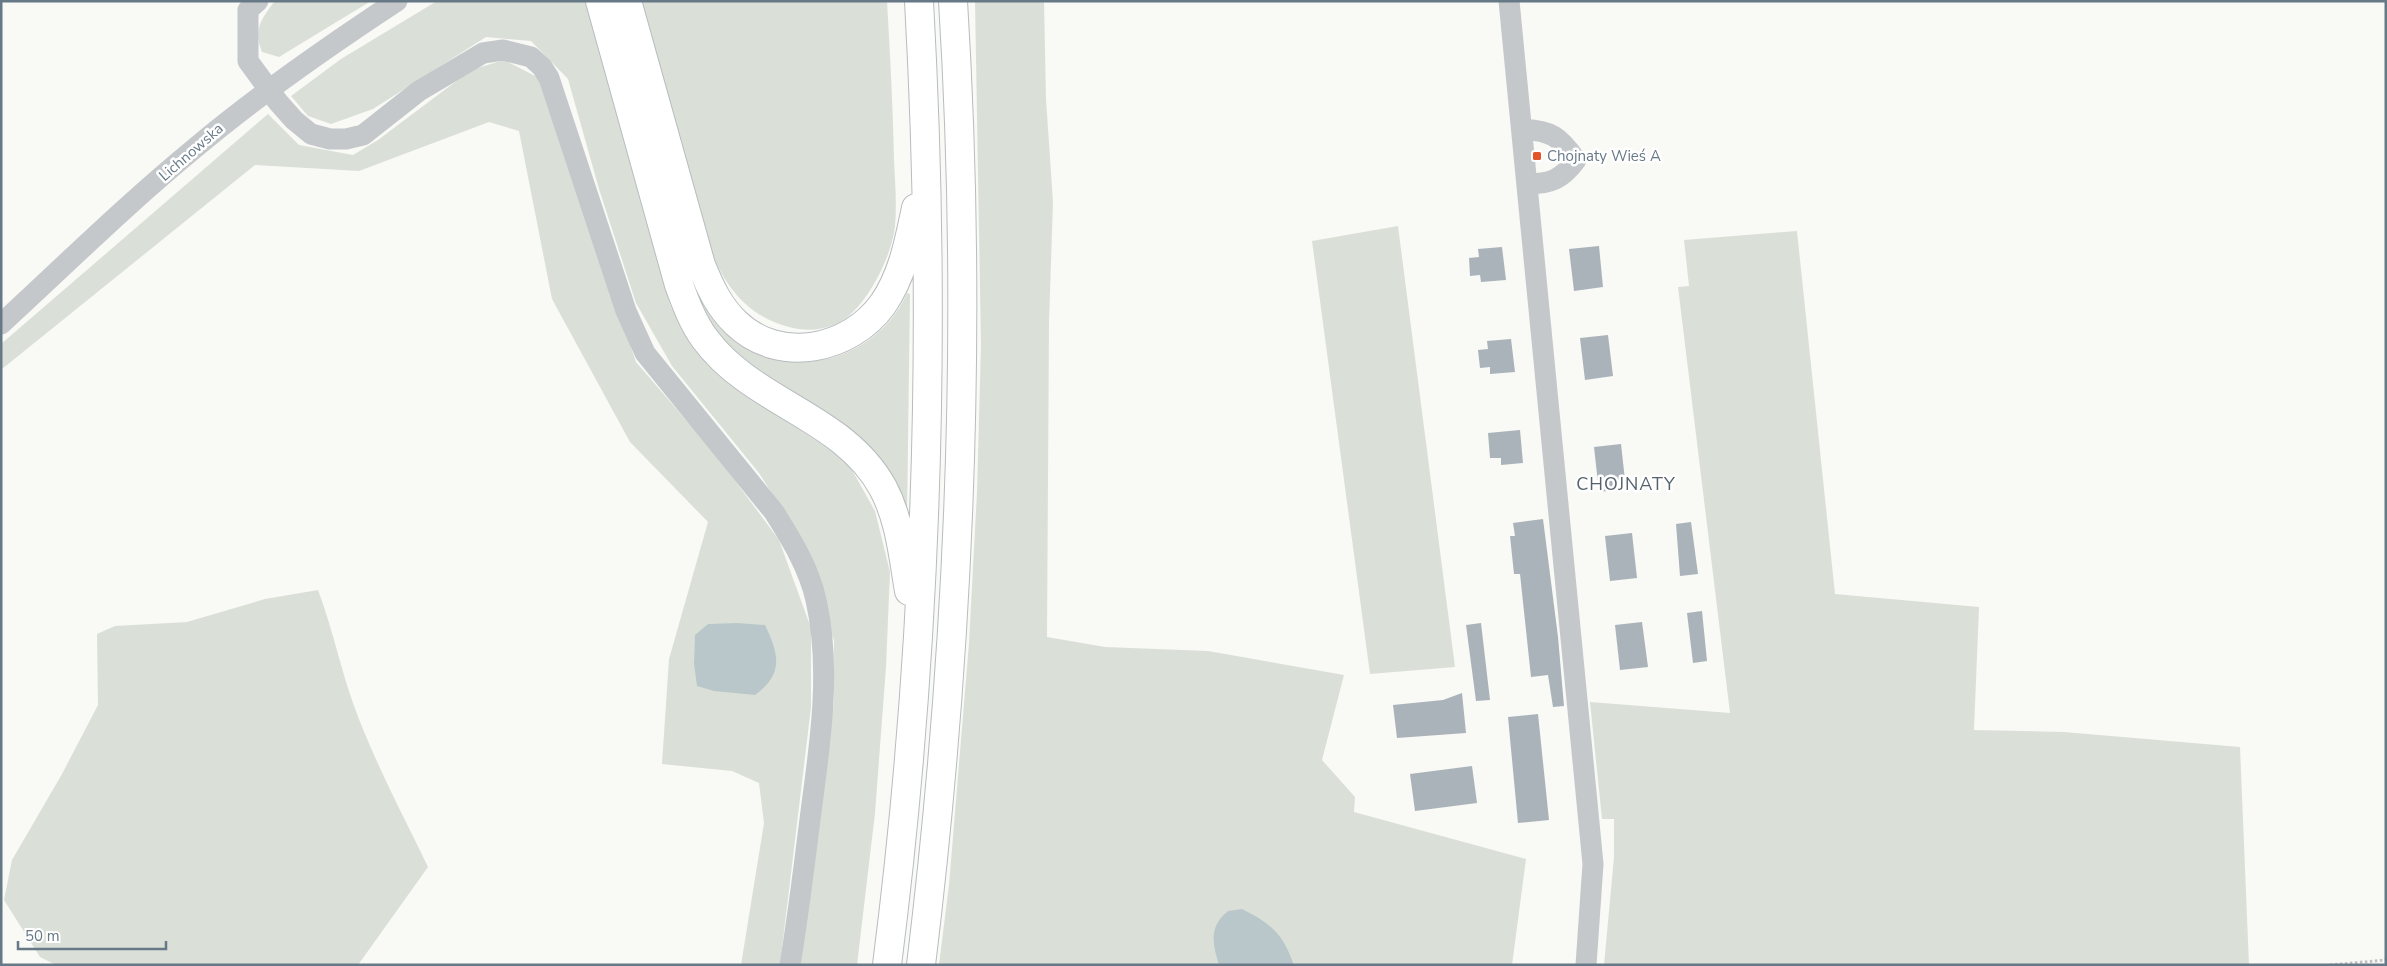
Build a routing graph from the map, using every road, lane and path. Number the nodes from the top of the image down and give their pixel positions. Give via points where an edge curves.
1 (258, 1) edge
2 (397, 1) edge
3 (600, 1) edge
4 (627, 1) edge
5 (919, 1) edge
6 (952, 1) edge
7 (1509, 1) edge
8 (268, 89) junction
9 (1522, 129) junction
10 (926, 165) junction
11 (1527, 184) junction
12 (1, 324) edge
13 (918, 643) junction
14 (2386, 960) edge
15 (790, 965) edge
16 (887, 965) edge
17 (921, 965) edge
18 (1586, 965) edge
19 (2330, 965) edge

1 - 8 street via 248,10 248,60
2 - 8 street, Lichnowska
3 - 13 main road via 679,285 690,312 705,339 730,365 854,449 876,477 897,522
4 - 10 main road via 698,256 716,297 737,324 765,341 798,348 823,346 852,334 871,319 889,294 904,261
5 - 10 main road
6 - 17 main road via 961,221 960,455 948,695
7 - 9 street
8 - 12 street, Lichnowska via 194,148
8 - 15 street via 294,120 311,134 330,140 363,134 420,91 483,53 504,50 531,58 549,78 626,311 641,346 774,512 804,564 816,600 823,670 821,720
9 - 11 street
9 - 11 street via 1539,130 1562,140 1576,160 1566,174 1547,183
10 - 13 main road via 926,430
11 - 18 street via 1593,864
13 - 16 main road
14 - 19 path

